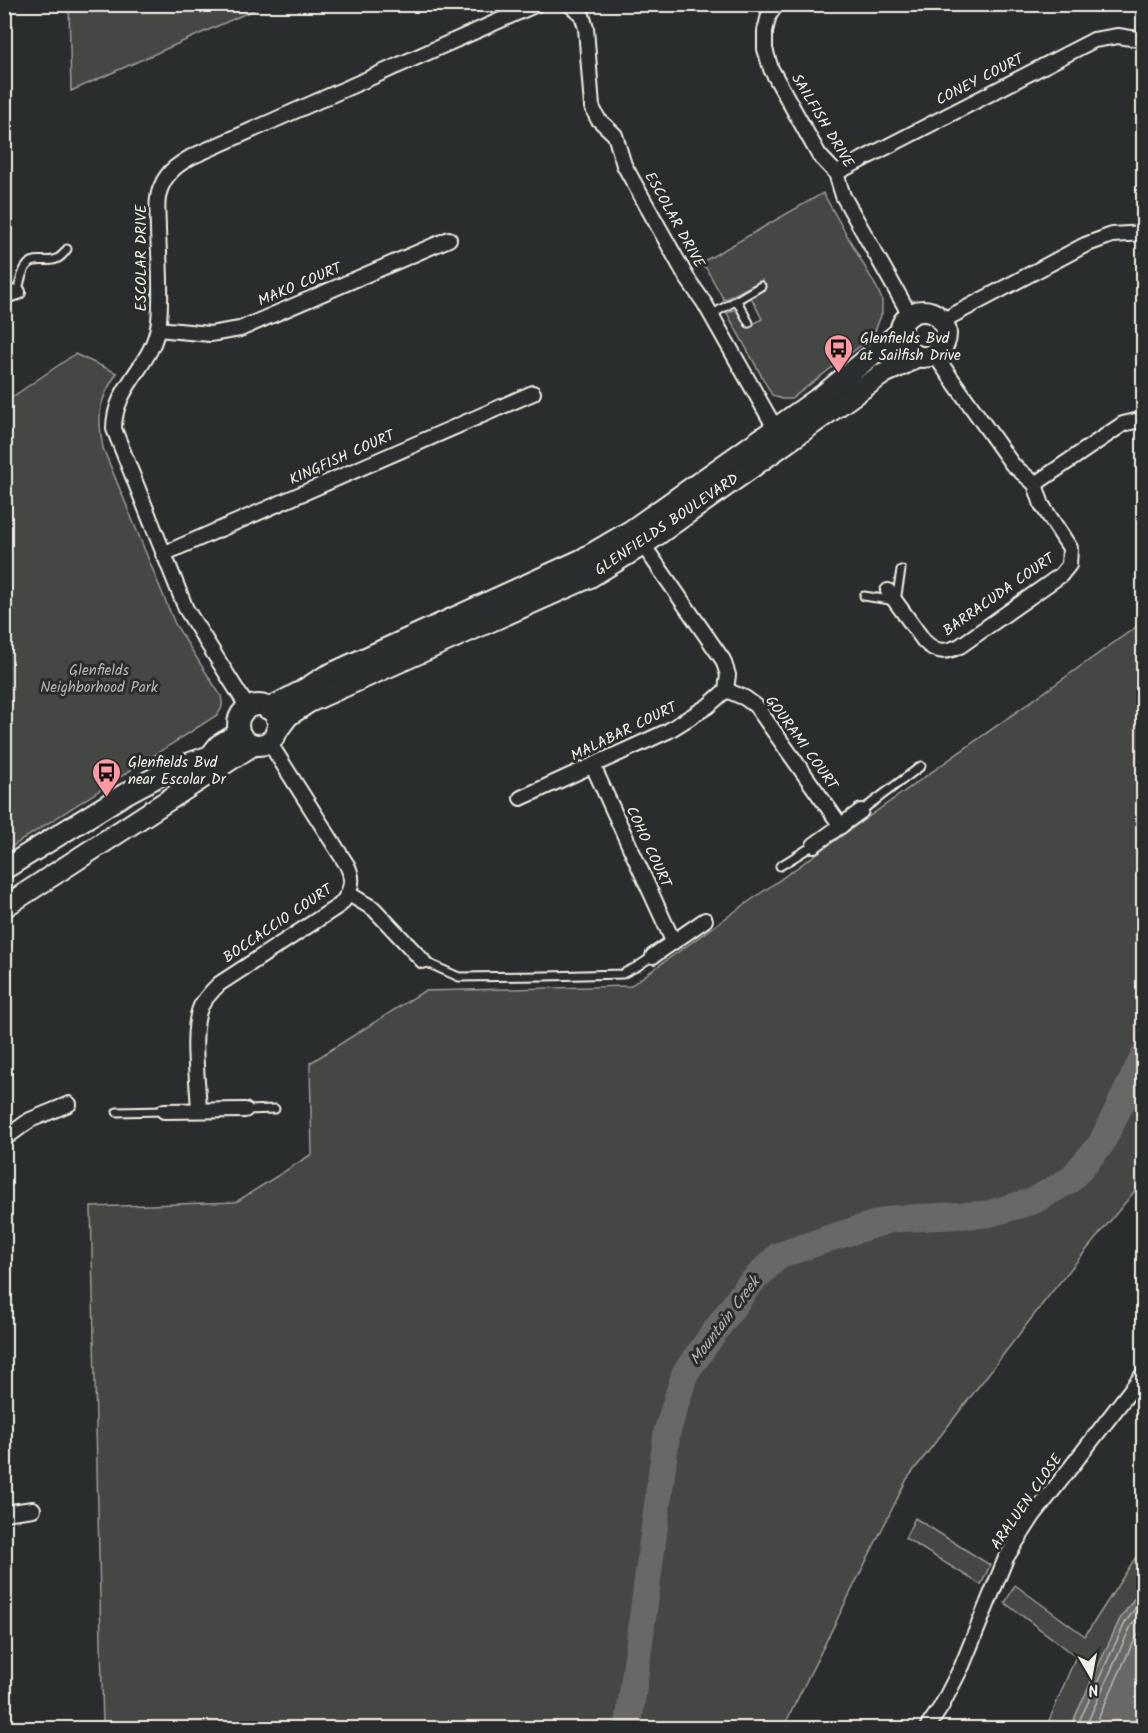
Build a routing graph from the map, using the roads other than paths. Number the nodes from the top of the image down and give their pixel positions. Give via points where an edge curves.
1 (537, 4) edge
2 (777, 4) edge
3 (574, 6) edge
4 (1143, 40) edge
5 (836, 173) junction
6 (1143, 233) edge
7 (448, 239) dead end
8 (67, 249) dead end
9 (761, 286) dead end
10 (11, 294) edge
11 (736, 301) junction
12 (711, 315) junction
13 (910, 315) junction
14 (942, 321) junction
15 (749, 323) dead end
16 (158, 329) junction
17 (899, 333) junction
18 (926, 355) junction
19 (533, 393) dead end
20 (1143, 419) edge
21 (780, 437) junction
22 (1035, 484) junction
23 (637, 538) junction
24 (164, 554) junction
25 (901, 570) dead end
26 (864, 596) dead end
27 (892, 596) junction
28 (726, 690) junction
29 (248, 708) junction
30 (268, 709) junction
31 (259, 738) junction
32 (593, 766) junction
33 (921, 766) dead end
34 (521, 798) dead end
35 (861, 811) joint
36 (841, 826) junction
37 (814, 845) joint
38 (780, 866) dead end
39 (4, 869) edge
40 (349, 894) junction
41 (4, 907) edge
42 (705, 920) dead end
43 (674, 941) junction
44 (652, 956) joint
45 (423, 961) joint
46 (69, 1104) dead end
47 (275, 1109) dead end
48 (199, 1110) junction
49 (245, 1110) joint
50 (164, 1111) joint
51 (117, 1112) dead end
52 (4, 1139) edge
53 (1143, 1372) edge
54 (33, 1509) dead end
55 (4, 1513) edge
56 (927, 1728) edge

1 - 16 street, ESCOLAR DRIVE via 191,157 173,169 158,196
2 - 5 street, SAILFISH DRIVE via 765,31 771,69 819,155
3 - 12 street, ESCOLAR DRIVE via 586,28 592,107 615,135 624,165
4 - 5 street, CONEY COURT via 1118,36 1094,40
5 - 13 street, SAILFISH DRIVE via 843,196
6 - 14 street via 1113,235 1085,245
7 - 16 street, MAKO COURT via 240,329 210,334
8 - 10 lane via 56,260 35,260 25,266
9 - 11 lane
11 - 12 lane
11 - 15 lane
12 - 21 street, ESCOLAR DRIVE
13 - 14 street via 928,311
13 - 17 street
14 - 18 street via 944,342
16 - 24 street, ESCOLAR DRIVE via 148,357 118,402 114,429
17 - 18 street via 904,348
17 - 21 street, GLENFIELDS BOULEVARD via 823,395
18 - 21 street, GLENFIELDS BOULEVARD via 884,373
18 - 22 street, BARRACUDA COURT via 1012,464
19 - 24 street, KINGFISH COURT
20 - 22 street via 1123,424
21 - 23 street, GLENFIELDS BOULEVARD
22 - 27 street, BARRACUDA COURT via 1042,505 1070,548 1069,565 1061,575 960,646 945,652 924,641
23 - 28 street via 723,660 728,675
23 - 30 street, GLENFIELDS BOULEVARD via 326,676
23 - 31 street, GLENFIELDS BOULEVARD via 590,577 309,702
24 - 29 street, ESCOLAR DRIVE via 186,609
25 - 27 lane
26 - 27 lane
28 - 32 street, MALABAR COURT via 681,725
28 - 36 street, GOURAMI COURT via 756,706
29 - 30 street
29 - 31 street via 238,723
30 - 31 street via 276,718
31 - 39 street, GLENFIELDS BOULEVARD via 219,745 210,756 168,771
31 - 40 street, BOCCACCIO COURT via 347,865 352,880
31 - 41 street, GLENFIELDS BOULEVARD
32 - 34 street, MALABAR COURT
32 - 43 street, COHO COURT
33 - 35 lane
35 - 36 street
36 - 37 street
37 - 38 lane
40 - 45 street via 374,909
40 - 48 street, BOCCACCIO COURT via 340,905 219,984 205,1000 196,1033
42 - 43 street
43 - 44 street
44 - 45 lane via 622,974 546,976 459,977
46 - 52 street via 30,1120
47 - 49 lane
48 - 49 street
48 - 50 street
50 - 51 lane
53 - 56 street, ARALUEN CLOSE via 1033,1516 1006,1558 962,1666
54 - 55 street

